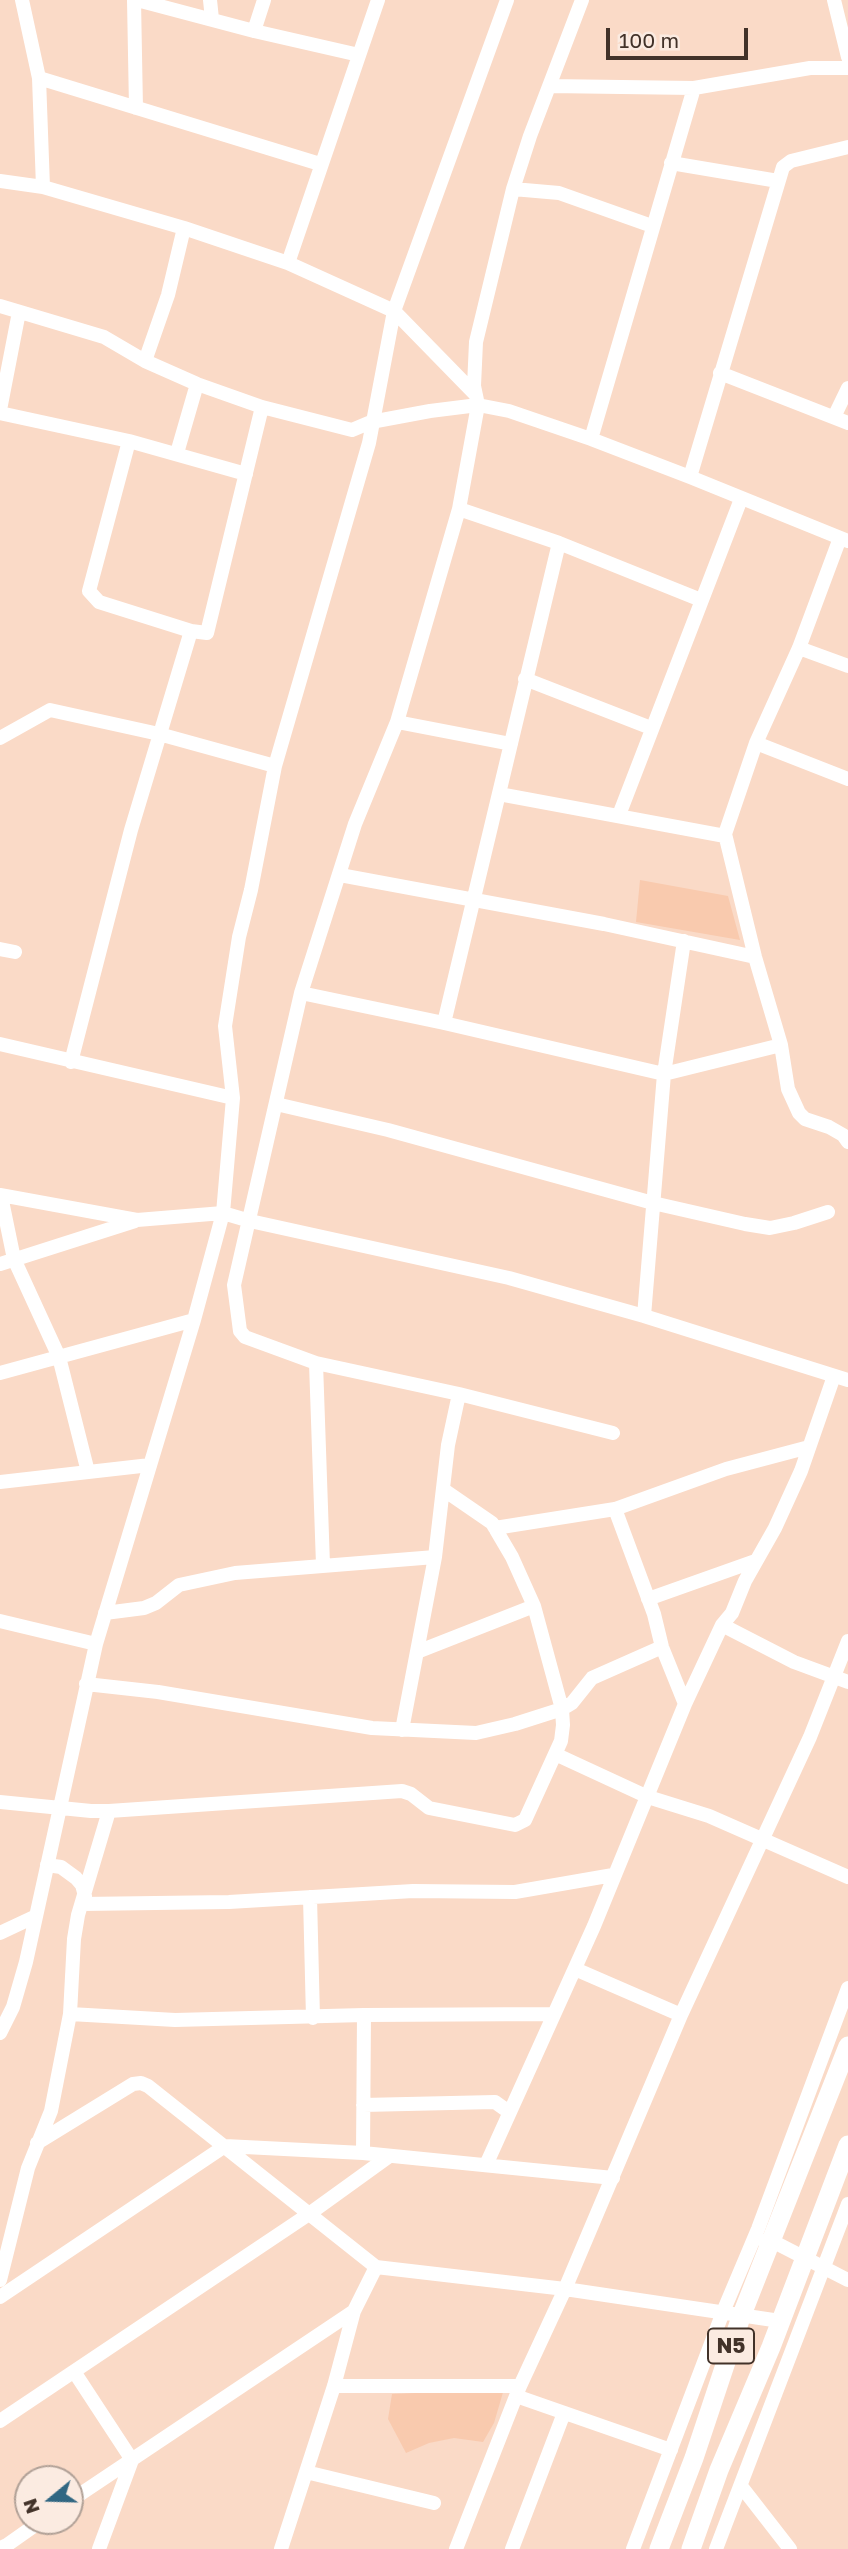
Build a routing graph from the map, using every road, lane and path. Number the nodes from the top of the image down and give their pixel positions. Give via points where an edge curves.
1 (22, 0) edge
2 (136, 0) edge
3 (210, 0) edge
4 (264, 0) edge
5 (379, 0) edge
6 (507, 0) edge
7 (582, 0) edge
8 (834, 0) edge
9 (212, 19) junction
10 (254, 31) junction
11 (359, 55) junction
12 (848, 57) edge
13 (848, 68) edge
14 (39, 78) junction
15 (549, 86) junction
16 (694, 88) junction
17 (136, 108) junction
18 (848, 147) edge
19 (671, 163) junction
20 (320, 164) junction
21 (0, 181) edge
22 (778, 181) junction
23 (43, 187) junction
24 (513, 189) junction
25 (652, 226) junction
26 (184, 228) junction
27 (288, 263) junction
28 (0, 306) edge
29 (19, 312) junction
30 (394, 312) junction
31 (145, 361) junction
32 (720, 373) junction
33 (197, 384) junction
34 (848, 388) edge
35 (477, 400) junction
36 (262, 407) junction
37 (0, 412) edge
38 (841, 420) edge
39 (371, 422) junction
40 (591, 439) junction
41 (129, 441) junction
42 (177, 453) junction
43 (246, 474) junction
44 (690, 477) junction
45 (741, 499) junction
46 (459, 509) junction
47 (844, 539) edge
48 (559, 543) junction
49 (701, 600) junction
50 (191, 631) junction
51 (799, 648) junction
52 (848, 666) edge
53 (525, 679) junction
54 (397, 722) junction
55 (651, 728) junction
56 (159, 734) junction
57 (0, 738) edge
58 (756, 743) junction
59 (511, 744) junction
60 (275, 766) junction
61 (848, 779) edge
62 (499, 794) junction
63 (619, 815) junction
64 (725, 836) junction
65 (340, 875) junction
66 (473, 900) junction
67 (684, 941) junction
68 (755, 957) junction
69 (301, 993) junction
70 (443, 1023) junction
71 (0, 1044) edge
72 (781, 1045) junction
73 (71, 1062) junction
74 (664, 1074) junction
75 (233, 1098) junction
76 (276, 1104) junction
77 (848, 1142) edge
78 (1, 1196) edge
79 (653, 1203) junction
80 (828, 1212) dead end
81 (223, 1213) junction
82 (137, 1220) junction
83 (250, 1221) junction
84 (7, 1261) edge
85 (645, 1316) junction
86 (194, 1320) junction
87 (59, 1357) junction
88 (316, 1363) junction
89 (0, 1373) edge
90 (841, 1378) edge
91 (459, 1394) junction
92 (613, 1433) dead end
93 (809, 1447) junction
94 (150, 1465) junction
95 (88, 1472) junction
96 (0, 1482) edge
97 (444, 1490) junction
98 (615, 1509) junction
99 (495, 1528) junction
100 (435, 1557) junction
101 (755, 1561) junction
102 (323, 1565) junction
103 (648, 1599) junction
104 (534, 1606) junction
105 (105, 1613) junction
106 (0, 1620) edge
107 (722, 1625) junction
108 (848, 1641) edge
109 (96, 1644) junction
110 (662, 1647) junction
111 (418, 1652) junction
112 (841, 1679) edge
113 (86, 1684) junction
114 (685, 1704) junction
115 (562, 1709) junction
116 (402, 1730) junction
117 (555, 1754) junction
118 (648, 1797) junction
119 (0, 1802) edge
120 (60, 1809) junction
121 (109, 1811) junction
122 (762, 1839) junction
123 (47, 1865) junction
124 (613, 1875) junction
125 (848, 1877) edge
126 (310, 1897) junction
127 (84, 1900) junction
128 (34, 1917) junction
129 (0, 1933) edge
130 (575, 1969) junction
131 (848, 1988) edge
132 (70, 2014) junction
133 (554, 2014) junction
134 (364, 2015) junction
135 (681, 2015) junction
136 (313, 2018) junction
137 (0, 2034) edge
138 (848, 2046) edge
139 (363, 2105) junction
140 (509, 2112) junction
141 (37, 2143) junction
142 (848, 2145) edge
143 (225, 2146) junction
144 (363, 2153) junction
145 (388, 2157) junction
146 (486, 2165) junction
147 (613, 2178) junction
148 (848, 2204) edge
149 (309, 2214) junction
150 (763, 2241) junction
151 (804, 2257) junction
152 (376, 2267) junction
153 (824, 2267) junction
154 (0, 2280) edge
155 (848, 2280) edge
156 (565, 2289) junction
157 (0, 2297) edge
158 (354, 2311) junction
159 (732, 2314) junction
160 (780, 2321) junction
161 (75, 2373) junction
162 (334, 2386) junction
163 (518, 2391) junction
164 (564, 2413) junction
165 (0, 2421) edge
166 (671, 2450) junction
167 (132, 2460) junction
168 (306, 2472) junction
169 (741, 2486) junction
170 (84, 2492) edge
171 (434, 2503) dead end
172 (21, 2535) edge
173 (6, 2546) edge
174 (99, 2549) edge
175 (281, 2549) edge
176 (456, 2549) edge
177 (512, 2549) edge
178 (633, 2549) edge
179 (659, 2549) edge
180 (691, 2549) edge
181 (716, 2549) edge
182 (790, 2549) edge

1 - 14 street
2 - 9 street
2 - 17 street
3 - 9 street
4 - 10 street
5 - 11 street
6 - 30 street
7 - 15 street
8 - 12 street
9 - 10 street
10 - 11 street
11 - 20 street
13 - 16 street via 810,68
14 - 17 street
14 - 23 street
15 - 16 street
15 - 24 street
16 - 19 street
17 - 20 street
18 - 22 street via 786,163
19 - 22 street
19 - 25 street
20 - 27 street
21 - 23 street
22 - 32 street
23 - 26 street
24 - 25 street via 559,193
24 - 35 street via 476,342
25 - 40 street
26 - 27 street
26 - 31 street
27 - 30 street
28 - 29 street
29 - 31 street via 104,337
29 - 37 street
30 - 35 street
30 - 39 street
31 - 33 street
32 - 38 street
32 - 44 street
33 - 36 street
33 - 42 street
34 - 38 street
35 - 39 street
35 - 40 street
35 - 46 street
36 - 39 street via 352,430
36 - 43 street
37 - 41 street
39 - 60 street via 369,443
40 - 44 street
41 - 42 street
41 - 50 street via 89,592 99,602
42 - 43 street
43 - 50 street via 207,633
44 - 45 street
45 - 47 street
45 - 49 street
46 - 48 street
46 - 54 street
47 - 51 street
48 - 49 street
48 - 53 street
49 - 55 street
50 - 56 street
51 - 52 street
51 - 58 street
53 - 55 street
53 - 59 street
54 - 59 street
54 - 65 street via 355,824
55 - 63 street
56 - 57 street via 50,710
56 - 60 street
56 - 73 street
58 - 61 street
58 - 64 street
59 - 62 street
60 - 75 street via 225,1026
62 - 63 street
62 - 66 street
63 - 64 street
64 - 68 street
65 - 66 street
65 - 69 street
66 - 67 street
66 - 70 street
67 - 68 street
67 - 74 street
68 - 72 street
69 - 70 street
69 - 76 street
70 - 74 street
71 - 73 street
72 - 74 street
72 - 77 street via 788,1089 799,1113
73 - 75 street
74 - 79 street
75 - 81 street
76 - 79 street
76 - 83 street
78 - 82 street
78 - 84 street
79 - 80 street via 769,1228
79 - 85 street
81 - 82 street
81 - 83 street
81 - 86 street
82 - 84 street
83 - 85 street via 509,1278
83 - 88 street via 235,1275 241,1334
84 - 87 street
85 - 90 street
86 - 87 street
86 - 94 street
87 - 89 street
87 - 95 street
88 - 91 street
88 - 102 street
90 - 93 street
91 - 92 street
91 - 97 street via 447,1444
93 - 98 street via 726,1469
93 - 101 street via 781,1515
94 - 95 street
94 - 105 street
95 - 96 street
97 - 99 street
97 - 100 street
98 - 99 street
98 - 103 street
99 - 104 street
100 - 102 street
100 - 111 street
101 - 103 street
101 - 107 street
102 - 105 street via 184,1583 152,1605
103 - 110 street
104 - 111 street
104 - 115 street
105 - 109 street
106 - 109 street
107 - 112 street via 794,1662
107 - 114 street
108 - 112 street
109 - 113 street
110 - 114 street
110 - 115 street via 592,1678
111 - 116 street
112 - 122 street
113 - 116 street
113 - 120 street
114 - 118 street
115 - 116 street via 476,1732
115 - 117 street via 562,1733
117 - 118 street
117 - 121 street via 525,1819 515,1825 429,1808 402,1791
118 - 122 street
118 - 124 street
119 - 120 street
120 - 121 street
120 - 123 street
121 - 127 street
122 - 125 street
122 - 135 street
123 - 127 street via 61,1867 76,1878
123 - 128 street
124 - 126 street via 515,1892
124 - 130 street
126 - 127 street via 216,1903
126 - 136 street
127 - 132 street via 74,1938
128 - 129 street
128 - 137 street via 17,1996
130 - 133 street
130 - 135 street
131 - 150 street
132 - 136 street via 176,2020
132 - 141 street via 51,2111
133 - 134 street
133 - 140 street
134 - 136 street
134 - 139 street
135 - 147 street
138 - 150 highway, N5
139 - 140 street via 495,2102
139 - 144 street
140 - 146 street
141 - 143 street via 141,2083
141 - 154 street
142 - 151 highway, N5
143 - 144 street
143 - 149 street
143 - 157 street
144 - 145 street
145 - 146 street
145 - 149 street
146 - 147 street
147 - 156 street
148 - 153 street
149 - 152 street
149 - 161 street
150 - 151 street
150 - 159 highway, N5
151 - 153 street
151 - 160 highway, N5
152 - 156 street
152 - 158 street
153 - 155 street
153 - 169 street
156 - 159 street
156 - 163 street
158 - 162 street
158 - 167 street
159 - 160 street
159 - 166 street
159 - 179 highway, N5 via 694,2458
160 - 180 highway, N5
161 - 165 street
161 - 167 street
162 - 163 street
162 - 168 street
163 - 164 street
163 - 176 street
164 - 166 street
164 - 177 street
166 - 178 street
167 - 170 street
167 - 174 street
168 - 171 street
168 - 175 street
169 - 181 street
169 - 182 street
172 - 173 street

